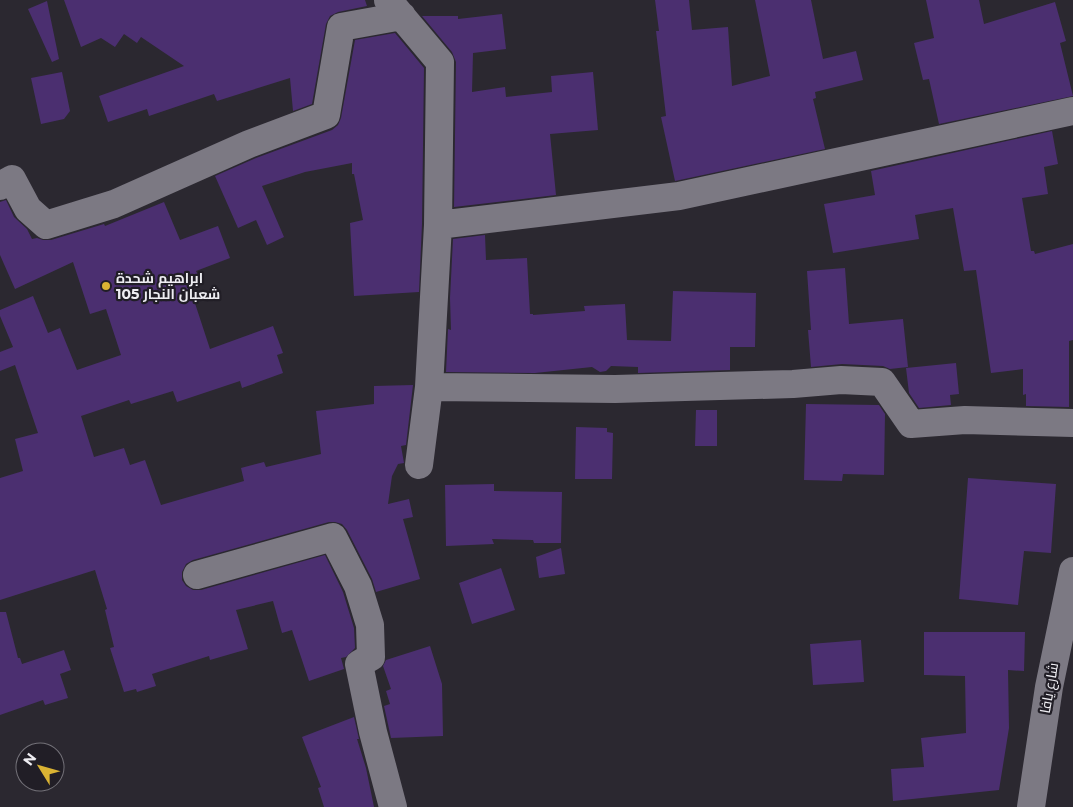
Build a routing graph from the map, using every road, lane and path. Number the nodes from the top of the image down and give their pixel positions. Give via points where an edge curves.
1 (395, 8) edge
2 (1073, 111) edge
3 (0, 186) edge
4 (438, 225) junction
5 (429, 387) junction
6 (1073, 423) edge
7 (419, 465) dead end
8 (1073, 571) edge
9 (197, 575) dead end
10 (392, 807) edge
11 (1031, 807) edge

1 - 3 street via 341,27 326,115 249,144 114,204 46,224 28,209 12,179
1 - 4 street via 440,62
2 - 4 street via 679,196
4 - 5 street
5 - 6 street via 615,389 841,380 882,382 911,424 965,420
5 - 7 street
8 - 11 street, شارع يافا via 1048,688
9 - 10 street via 333,536 358,586 370,625 371,657 359,664

